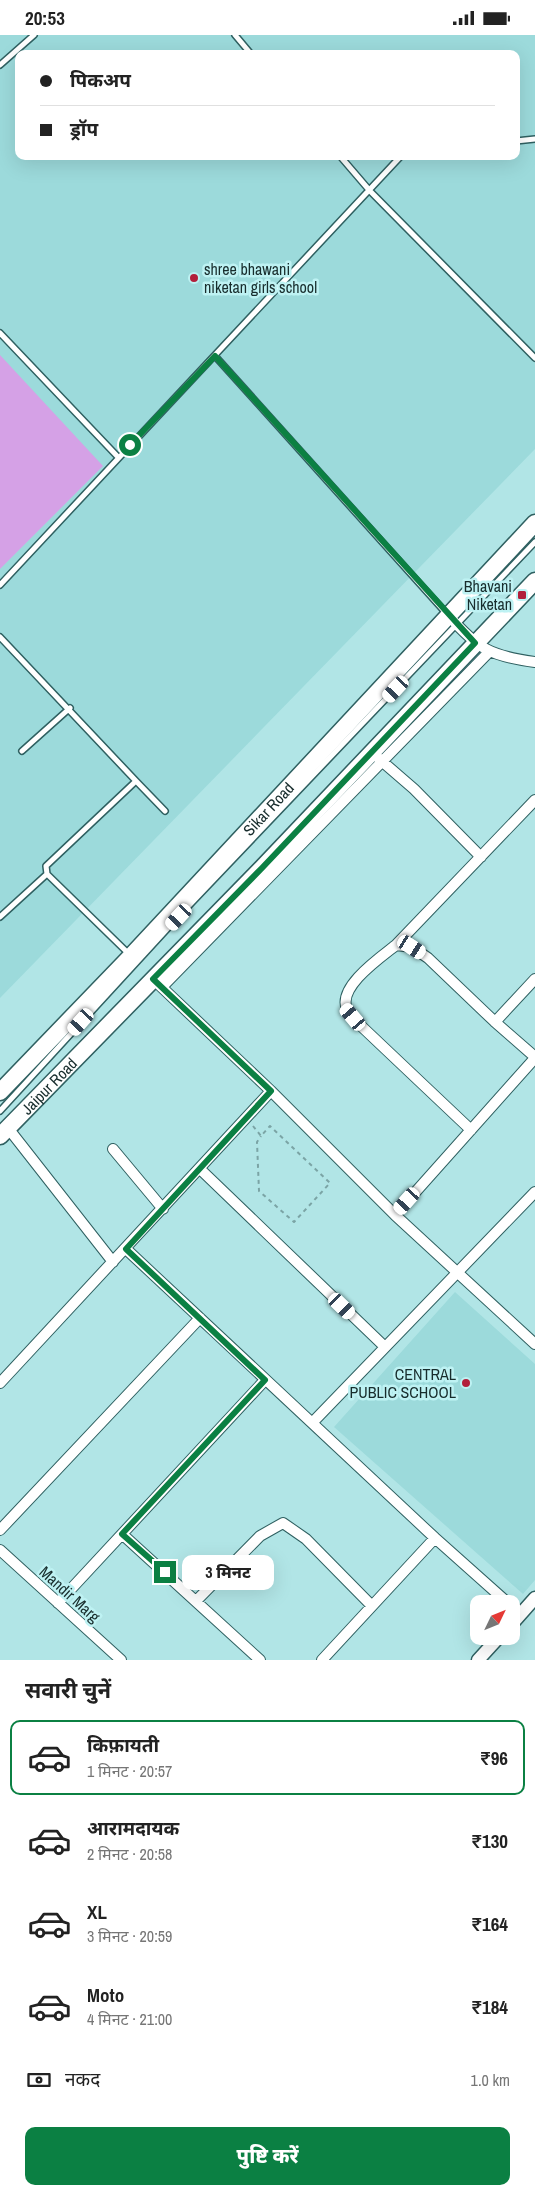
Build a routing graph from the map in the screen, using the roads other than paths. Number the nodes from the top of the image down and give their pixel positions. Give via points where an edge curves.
1 (34, 35) edge
2 (235, 35) edge
3 (17, 50) edge
4 (248, 50) edge
5 (15, 52) edge
6 (0, 65) edge
7 (535, 139) edge
8 (520, 141) edge
9 (343, 160) edge
10 (397, 160) edge
11 (370, 191) junction
12 (0, 333) edge
13 (215, 356) junction
14 (535, 358) edge
15 (118, 457) junction
16 (535, 523) edge
17 (535, 542) edge
18 (535, 581) edge
19 (0, 585) edge
20 (452, 619) junction
21 (0, 637) edge
22 (475, 643) junction
23 (489, 652) junction
24 (535, 662) edge
25 (70, 708) junction
26 (22, 751) dead end
27 (377, 757) junction
28 (136, 781) junction
29 (535, 800) edge
30 (165, 811) dead end
31 (481, 857) junction
32 (47, 874) junction
33 (0, 917) edge
34 (396, 945) junction
35 (131, 956) junction
36 (535, 979) edge
37 (158, 983) junction
38 (495, 1022) junction
39 (535, 1057) edge
40 (271, 1091) junction
41 (0, 1092) edge
42 (0, 1111) edge
43 (471, 1130) junction
44 (4, 1132) edge
45 (113, 1149) dead end
46 (200, 1169) junction
47 (534, 1196) edge
48 (163, 1209) junction
49 (395, 1215) junction
50 (126, 1249) junction
51 (113, 1262) junction
52 (458, 1273) junction
53 (200, 1318) junction
54 (535, 1344) edge
55 (385, 1347) junction
56 (265, 1380) junction
57 (0, 1383) edge
58 (312, 1423) junction
59 (0, 1529) edge
60 (122, 1534) junction
61 (434, 1538) junction
62 (0, 1550) edge
63 (499, 1595) edge
64 (535, 1598) edge
65 (196, 1601) junction
66 (58, 1603) junction
67 (372, 1606) junction
68 (521, 1614) edge
69 (492, 1645) edge
70 (121, 1660) edge
71 (260, 1660) edge
72 (322, 1660) edge
73 (478, 1660) edge

1 - 3 lane
2 - 4 lane
5 - 6 lane
7 - 8 lane
9 - 11 lane
10 - 11 lane
11 - 13 lane
11 - 14 lane
12 - 15 lane
13 - 15 lane
13 - 20 lane
15 - 19 lane
16 - 20 main road, Sikar Road
17 - 20 lane
18 - 22 main road, Jaipur Road
20 - 22 street
20 - 35 main road, Sikar Road
20 - 42 lane
21 - 25 lane
22 - 23 street
22 - 27 main road, Jaipur Road
23 - 24 street
23 - 27 street
25 - 26 lane
25 - 28 lane
27 - 31 street
27 - 37 main road, Jaipur Road
28 - 30 lane
28 - 32 lane via 46,867
29 - 31 street
31 - 34 street
32 - 33 lane
32 - 35 lane
34 - 38 street via 412,947 428,958
34 - 43 street via 371,964 352,985 346,997 346,1009
35 - 41 main road, Sikar Road
36 - 38 street
37 - 40 street
37 - 44 main road, Jaipur Road
38 - 39 street
39 - 43 street
40 - 46 street
40 - 49 street
43 - 49 street
44 - 51 street
45 - 48 street
46 - 48 street
46 - 55 street
47 - 52 street
48 - 50 street
49 - 52 street
50 - 51 street
50 - 53 street
51 - 57 street
52 - 54 street
52 - 55 street
53 - 56 street
53 - 59 street
55 - 58 street
56 - 58 street
56 - 60 street
58 - 61 street
60 - 65 street
60 - 66 street
61 - 63 street
61 - 67 street
62 - 66 street, Mandir Marg
64 - 68 street
65 - 67 street via 260,1536 283,1523 306,1539
65 - 71 street
66 - 70 street, Mandir Marg
67 - 72 street
69 - 73 street

